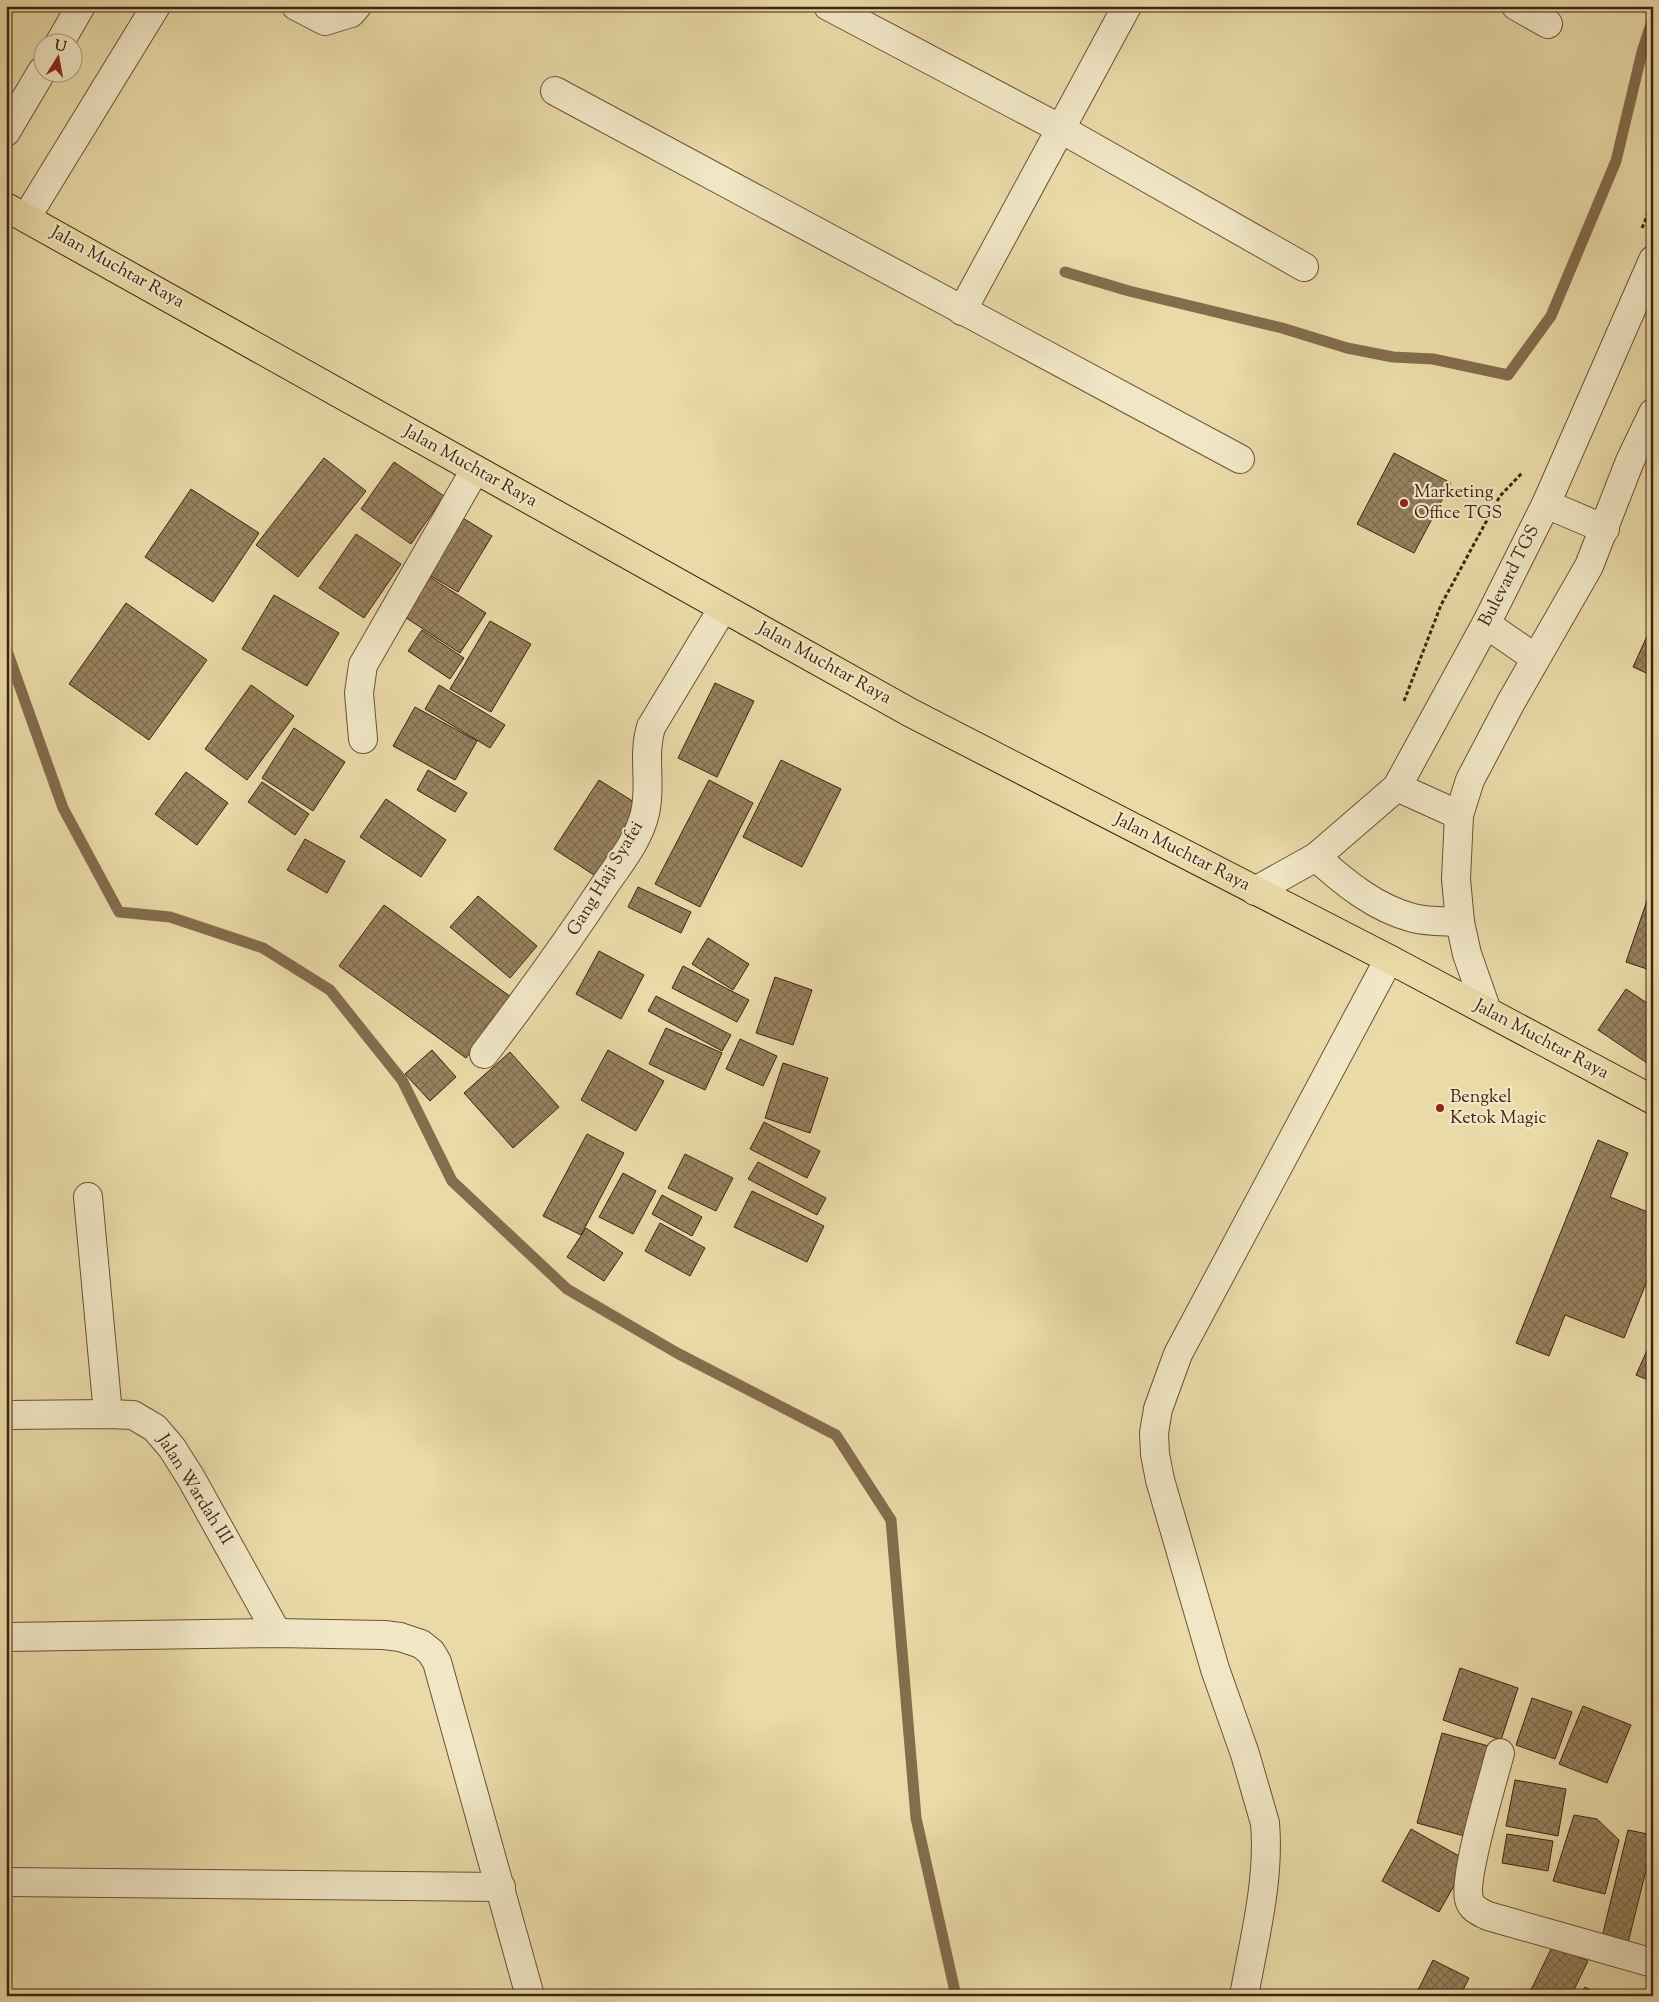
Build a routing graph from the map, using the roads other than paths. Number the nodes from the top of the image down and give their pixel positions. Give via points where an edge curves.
1 (81, 6) edge
2 (156, 6) edge
3 (296, 6) edge
4 (357, 6) edge
5 (828, 6) edge
6 (1127, 6) edge
7 (1516, 6) edge
8 (1548, 24) dead end
9 (66, 32) edge
10 (36, 82) edge
11 (555, 91) dead end
12 (1061, 129) junction
13 (6, 132) edge
14 (16, 213) edge
15 (1653, 260) edge
16 (1304, 267) dead end
17 (962, 311) junction
18 (1653, 413) edge
19 (1240, 459) dead end
20 (475, 470) junction
21 (1546, 504) junction
22 (1605, 529) junction
23 (723, 608) junction
24 (1486, 624) junction
25 (1535, 658) junction
26 (363, 739) dead end
27 (1397, 787) junction
28 (1459, 815) junction
29 (1316, 857) junction
30 (1255, 891) junction
31 (1460, 922) junction
32 (1389, 959) junction
33 (1487, 1011) junction
34 (484, 1054) dead end
35 (1653, 1100) edge
36 (88, 1197) dead end
37 (108, 1414) junction
38 (6, 1415) edge
39 (277, 1632) junction
40 (6, 1637) edge
41 (1500, 1753) dead end
42 (6, 1882) edge
43 (501, 1887) junction
44 (1653, 1963) edge
45 (530, 1996) edge
46 (1244, 1996) edge

1 - 9 street
2 - 14 street
3 - 4 street via 325,21 351,13
5 - 12 street
6 - 12 street
7 - 8 street
10 - 13 street
11 - 17 street
12 - 16 street
12 - 17 street
14 - 20 highway, Jalan Muchtar Raya
15 - 21 street, Bulevard TGS
17 - 19 street
18 - 22 street via 1621,483
20 - 23 highway, Jalan Muchtar Raya
20 - 26 street via 363,665 359,693
21 - 22 street
21 - 24 street, Bulevard TGS
22 - 25 street via 1575,592
23 - 30 highway, Jalan Muchtar Raya via 911,713
23 - 34 street, Gang Haji Syafei via 651,726 646,742 648,794 640,828 563,950
24 - 25 street
24 - 27 street, Bulevard TGS
25 - 28 street via 1470,780
27 - 28 street
27 - 29 street, Bulevard TGS
28 - 31 street via 1456,878
29 - 30 street, Bulevard TGS
29 - 31 street via 1344,882 1390,910 1415,919
30 - 32 highway, Jalan Muchtar Raya
31 - 33 street via 1467,954
32 - 33 highway, Jalan Muchtar Raya
32 - 46 street via 1178,1354 1158,1409 1154,1432 1160,1480 1172,1523 1265,1823 1264,1878
33 - 35 highway, Jalan Muchtar Raya
36 - 37 street
37 - 38 street, Jalan Wardah III
37 - 39 street, Jalan Wardah III via 134,1415 155,1428 172,1448
39 - 40 street
39 - 43 street via 400,1636 421,1644 431,1652 437,1662
41 - 44 street via 1470,1874 1469,1900 1473,1908 1488,1916
42 - 43 street
43 - 45 street

